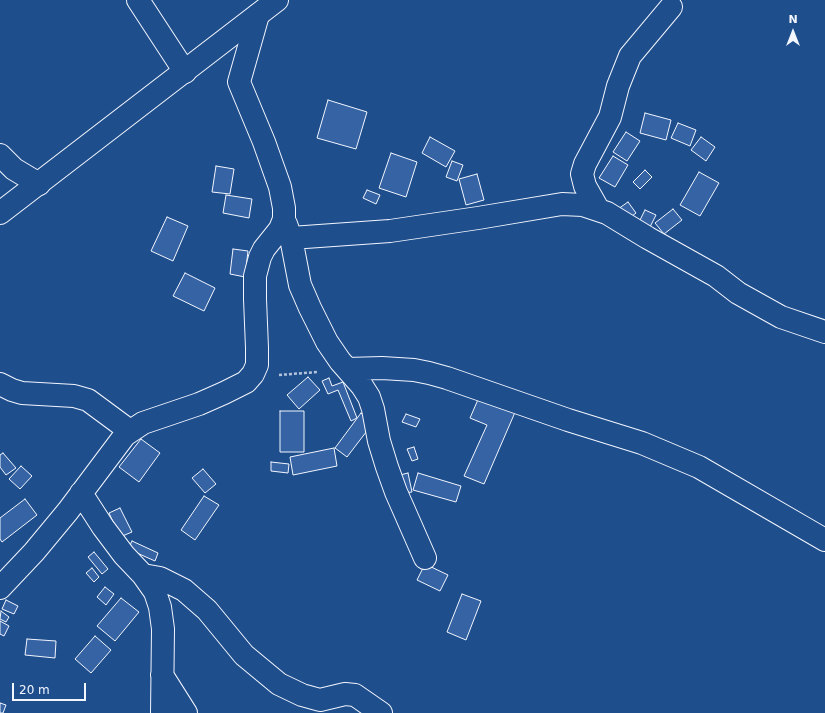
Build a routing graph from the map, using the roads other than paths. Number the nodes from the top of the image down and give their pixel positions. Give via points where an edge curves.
1 (138, 0) edge
2 (277, 0) edge
3 (670, 7) dead end
4 (258, 15) junction
5 (185, 72) junction
6 (0, 155) edge
7 (39, 184) junction
8 (598, 209) junction
9 (0, 214) edge
10 (287, 229) junction
11 (825, 332) edge
12 (347, 369) junction
13 (0, 384) edge
14 (130, 431) junction
15 (80, 494) junction
16 (825, 540) edge
17 (425, 558) dead end
18 (143, 575) junction
19 (0, 588) edge
20 (162, 675) junction
21 (162, 713) edge
22 (186, 713) edge
23 (381, 713) edge

1 - 5 street
2 - 4 street
3 - 8 street via 630,56 610,117 584,164 584,186
4 - 5 street
4 - 10 street via 238,82 280,187
5 - 7 street
6 - 7 street via 14,169
7 - 9 street
8 - 10 street via 562,204 390,231
8 - 11 street via 705,270 757,304 781,317
10 - 12 street via 300,285 327,342
10 - 14 street via 280,229 264,249 255,276 257,365 253,374 246,382 224,393 144,423
12 - 16 street via 388,368 429,373 642,443 699,467
12 - 17 street via 362,386 373,409 387,467
13 - 14 street via 22,393 74,396 88,400
14 - 15 street via 124,435
15 - 18 street via 124,555
15 - 19 street via 34,552
18 - 20 street via 155,592 160,607 163,629
18 - 23 street via 160,578 184,590 207,610 244,655 279,684 320,700 346,694 355,695
20 - 21 street
20 - 22 street

